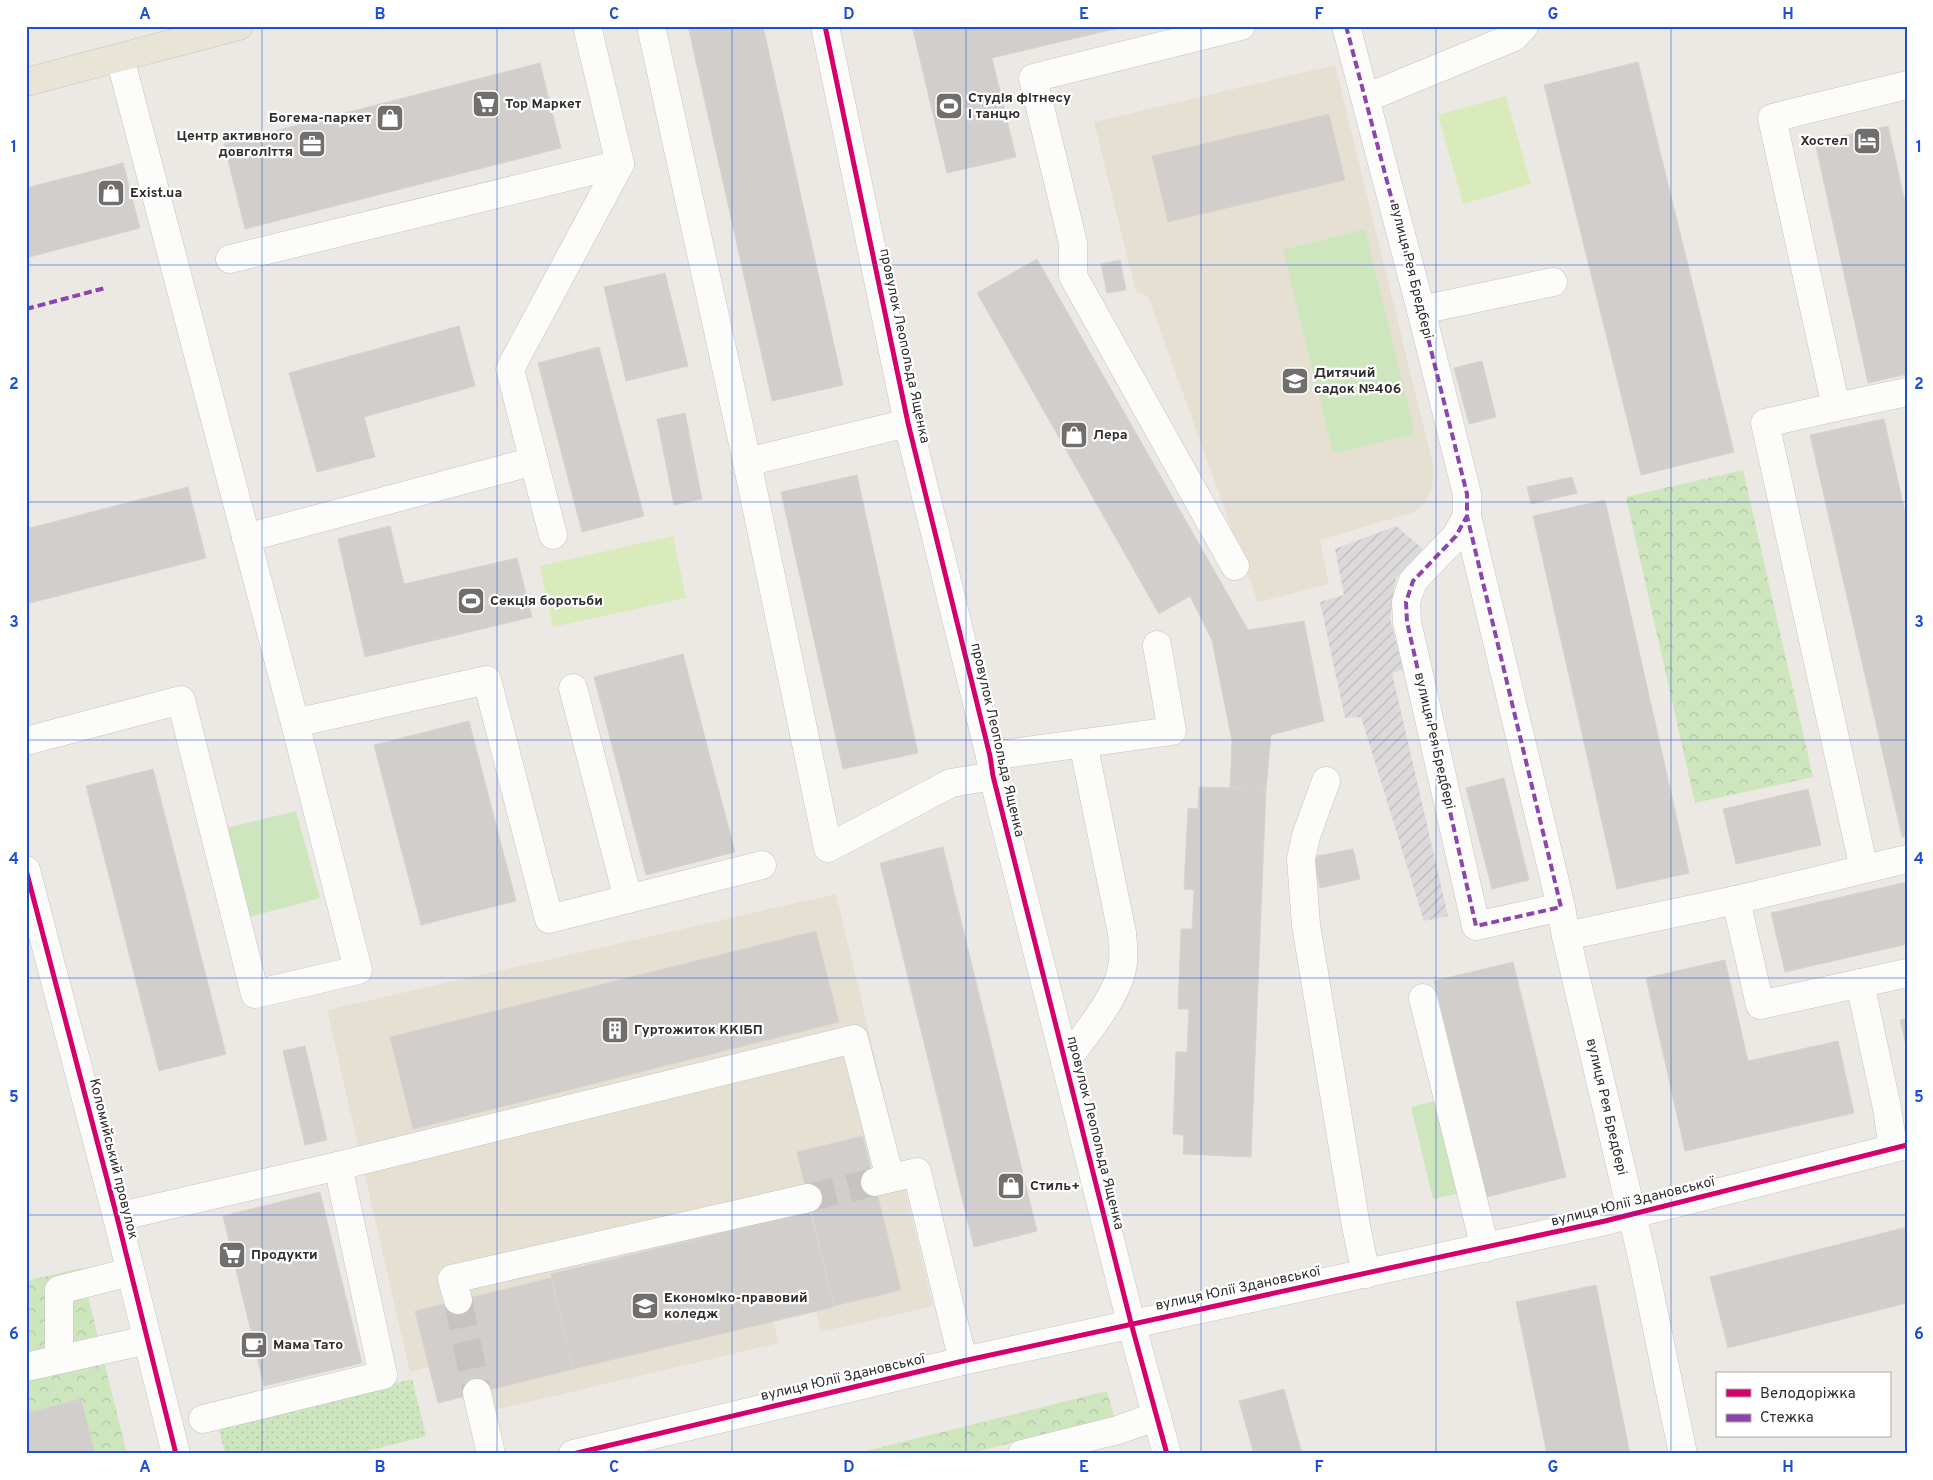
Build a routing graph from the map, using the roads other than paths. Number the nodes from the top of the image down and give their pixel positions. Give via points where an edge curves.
1 (239, 26) edge
2 (587, 26) edge
3 (651, 26) edge
4 (825, 26) edge
5 (1241, 26) edge
6 (1346, 26) edge
7 (1524, 26) edge
8 (120, 58) junction
9 (26, 82) edge
10 (1907, 85) edge
11 (1366, 98) junction
12 (620, 164) junction
13 (230, 258) dead end
14 (1553, 282) dead end
15 (1421, 310) junction
16 (1907, 392) edge
17 (1836, 408) junction
18 (908, 423) junction
19 (534, 461) junction
20 (747, 462) junction
21 (1467, 516) junction
22 (554, 535) dead end
23 (246, 538) junction
24 (1235, 566) dead end
25 (1157, 646) dead end
26 (573, 688) dead end
27 (295, 723) junction
28 (26, 741) edge
29 (1083, 743) junction
30 (992, 766) junction
31 (1326, 781) dead end
32 (1907, 859) edge
33 (762, 865) dead end
34 (1864, 869) junction
35 (27, 875) edge
36 (628, 899) junction
37 (1736, 900) junction
38 (1561, 907) junction
39 (1566, 936) junction
40 (1907, 973) edge
41 (1860, 983) junction
42 (1423, 998) dead end
43 (1065, 1062) junction
44 (1900, 1147) edge
45 (338, 1166) junction
46 (808, 1198) tunnel mouth
47 (1631, 1214) junction
48 (116, 1217) junction
49 (1485, 1248) junction
50 (130, 1272) junction
51 (1366, 1274) junction
52 (458, 1300) tunnel mouth
53 (1131, 1323) junction
54 (147, 1340) junction
55 (59, 1359) junction
56 (963, 1361) junction
57 (26, 1367) edge
58 (477, 1392) tunnel mouth
59 (1157, 1416) junction
60 (203, 1419) dead end
61 (176, 1454) edge
62 (491, 1454) edge
63 (574, 1454) edge
64 (1022, 1454) edge
65 (1167, 1454) edge
66 (1683, 1454) edge

1 - 8 main road
2 - 12 street
3 - 20 street
4 - 18 street, провулок Леопольда Ященка
5 - 24 street via 1033,78 1072,243 1073,276
6 - 11 street, вулиця Рея Бредбері
7 - 11 street via 1514,37
8 - 9 main road
8 - 23 street
10 - 17 street via 1772,118
11 - 15 street, вулиця Рея Бредбері
12 - 13 street
12 - 19 street via 510,369
14 - 15 street
15 - 21 street, вулиця Рея Бредбері via 1467,494
16 - 17 street
17 - 34 street via 1765,423
18 - 20 street
18 - 30 street, провулок Леопольда Ященка
19 - 22 street
19 - 23 street
20 - 30 street via 828,848 951,782
21 - 38 street, вулиця Рея Бредбері
21 - 38 street, вулиця Рея Бредбері via 1456,536 1413,581 1406,602 1407,622 1476,926
23 - 27 street
25 - 29 street via 1172,731
26 - 36 street
27 - 28 street via 358,970 255,994 181,700
27 - 36 street via 487,680 549,919
29 - 30 street
29 - 43 street via 1124,951 1116,986
30 - 43 street, провулок Леопольда Ященка
31 - 51 street via 1301,859 1306,925
32 - 34 street
33 - 36 street
34 - 37 street
35 - 48 street, Коломийський провулок
37 - 39 street
37 - 41 street via 1760,1005
38 - 39 street, вулиця Рея Бредбері
39 - 47 street, вулиця Рея Бредбері
40 - 41 street
41 - 44 street via 1887,1108
42 - 49 street
43 - 53 street, провулок Леопольда Ященка
44 - 47 street, вулиця Юлії Здановської
45 - 48 street
45 - 56 street via 854,1039 882,1180 917,1172
45 - 60 street via 383,1375
46 - 52 street via 452,1278
47 - 49 street, вулиця Юлії Здановської
47 - 66 street, вулиця Рея Бредбері
48 - 50 street, Коломийський провулок
49 - 51 street, вулиця Юлії Здановської
50 - 54 street, Коломийський провулок
50 - 55 street via 59,1290
51 - 53 street, вулиця Юлії Здановської
53 - 56 street, вулиця Юлії Здановської
53 - 59 street, провулок Леопольда Ященка
54 - 55 street
54 - 61 street, Коломийський провулок
55 - 57 street
56 - 63 street, вулиця Юлії Здановської
58 - 62 street
59 - 64 street via 1118,1430
59 - 65 street, провулок Леопольда Ященка

